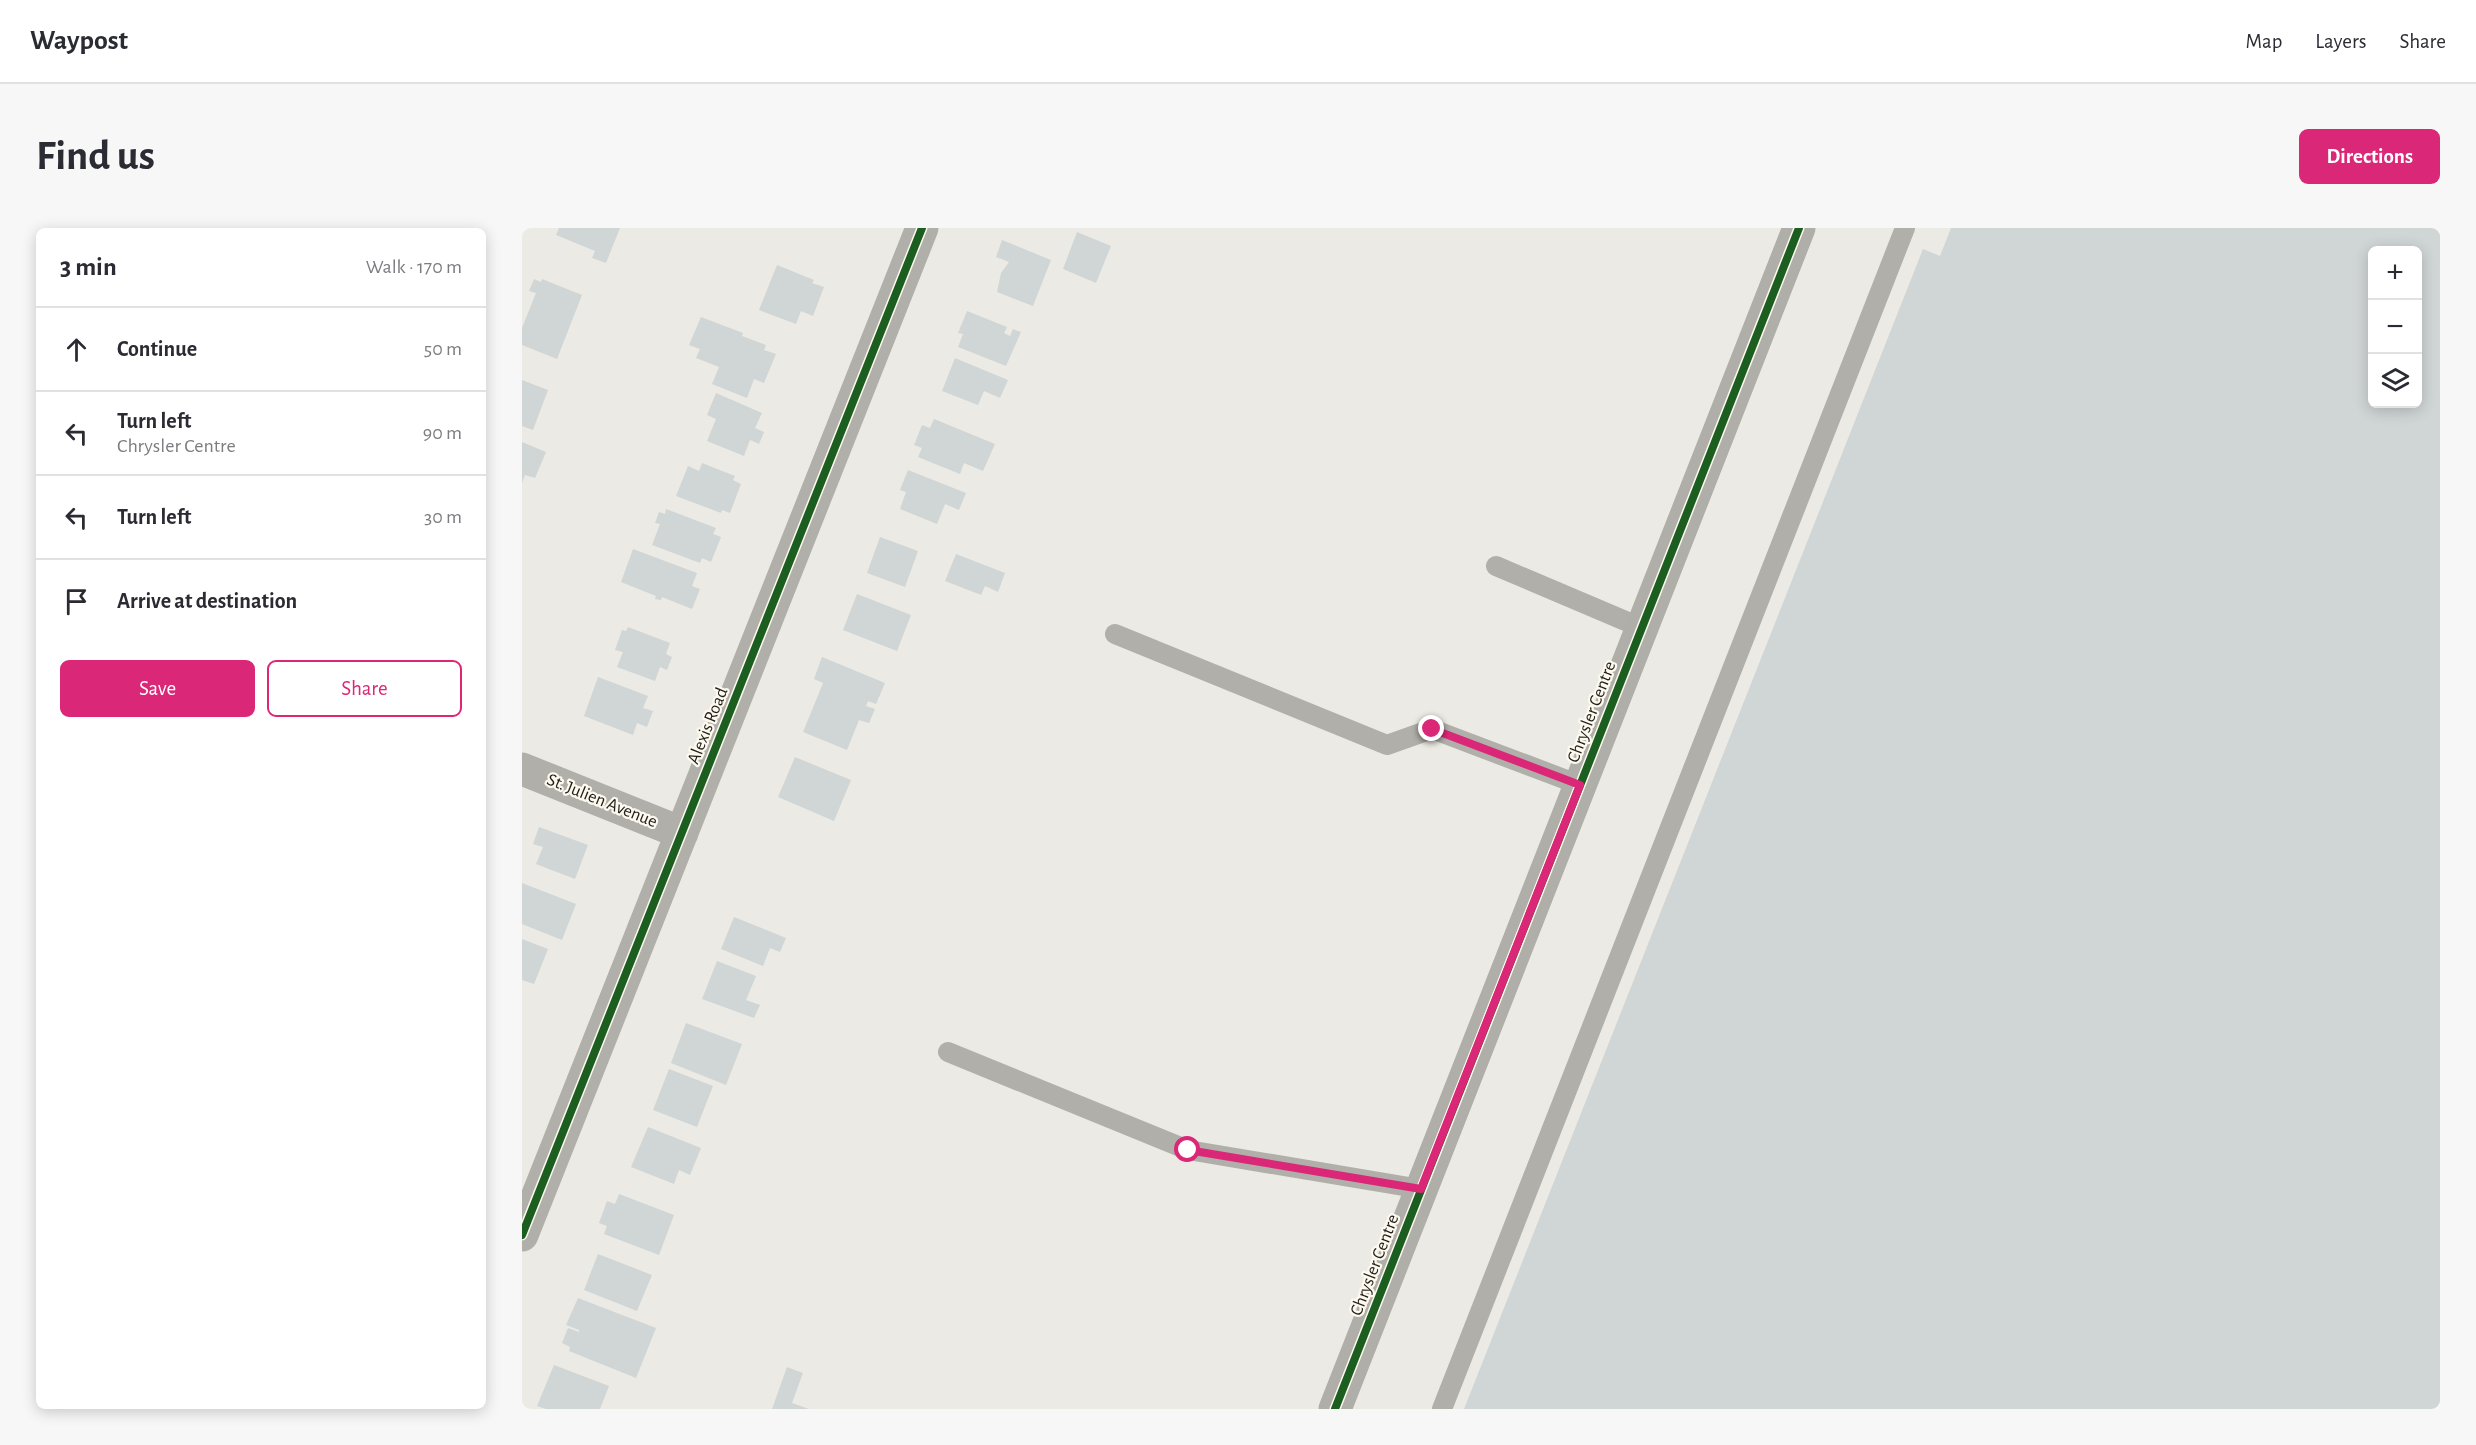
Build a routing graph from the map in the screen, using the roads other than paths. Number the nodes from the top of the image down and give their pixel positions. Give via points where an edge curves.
1 (922, 228) edge
2 (1799, 228) edge
3 (1905, 228) edge
4 (1496, 566) dead end
5 (1642, 628) junction
6 (1114, 634) dead end
7 (522, 769) edge
8 (1580, 785) junction
9 (682, 833) junction
10 (948, 1052) dead end
11 (1421, 1189) junction
12 (522, 1235) edge
13 (1335, 1409) edge
14 (1442, 1409) edge

1 - 9 street, Alexis Road
2 - 5 street, Chrysler Centre
3 - 14 lane
4 - 5 lane
5 - 8 street, Chrysler Centre
6 - 8 lane via 1387,746 1432,729
7 - 9 street, St. Julien Avenue
8 - 11 street, Chrysler Centre
9 - 12 street, Alexis Road
10 - 11 lane via 1188,1150
11 - 13 street, Chrysler Centre

